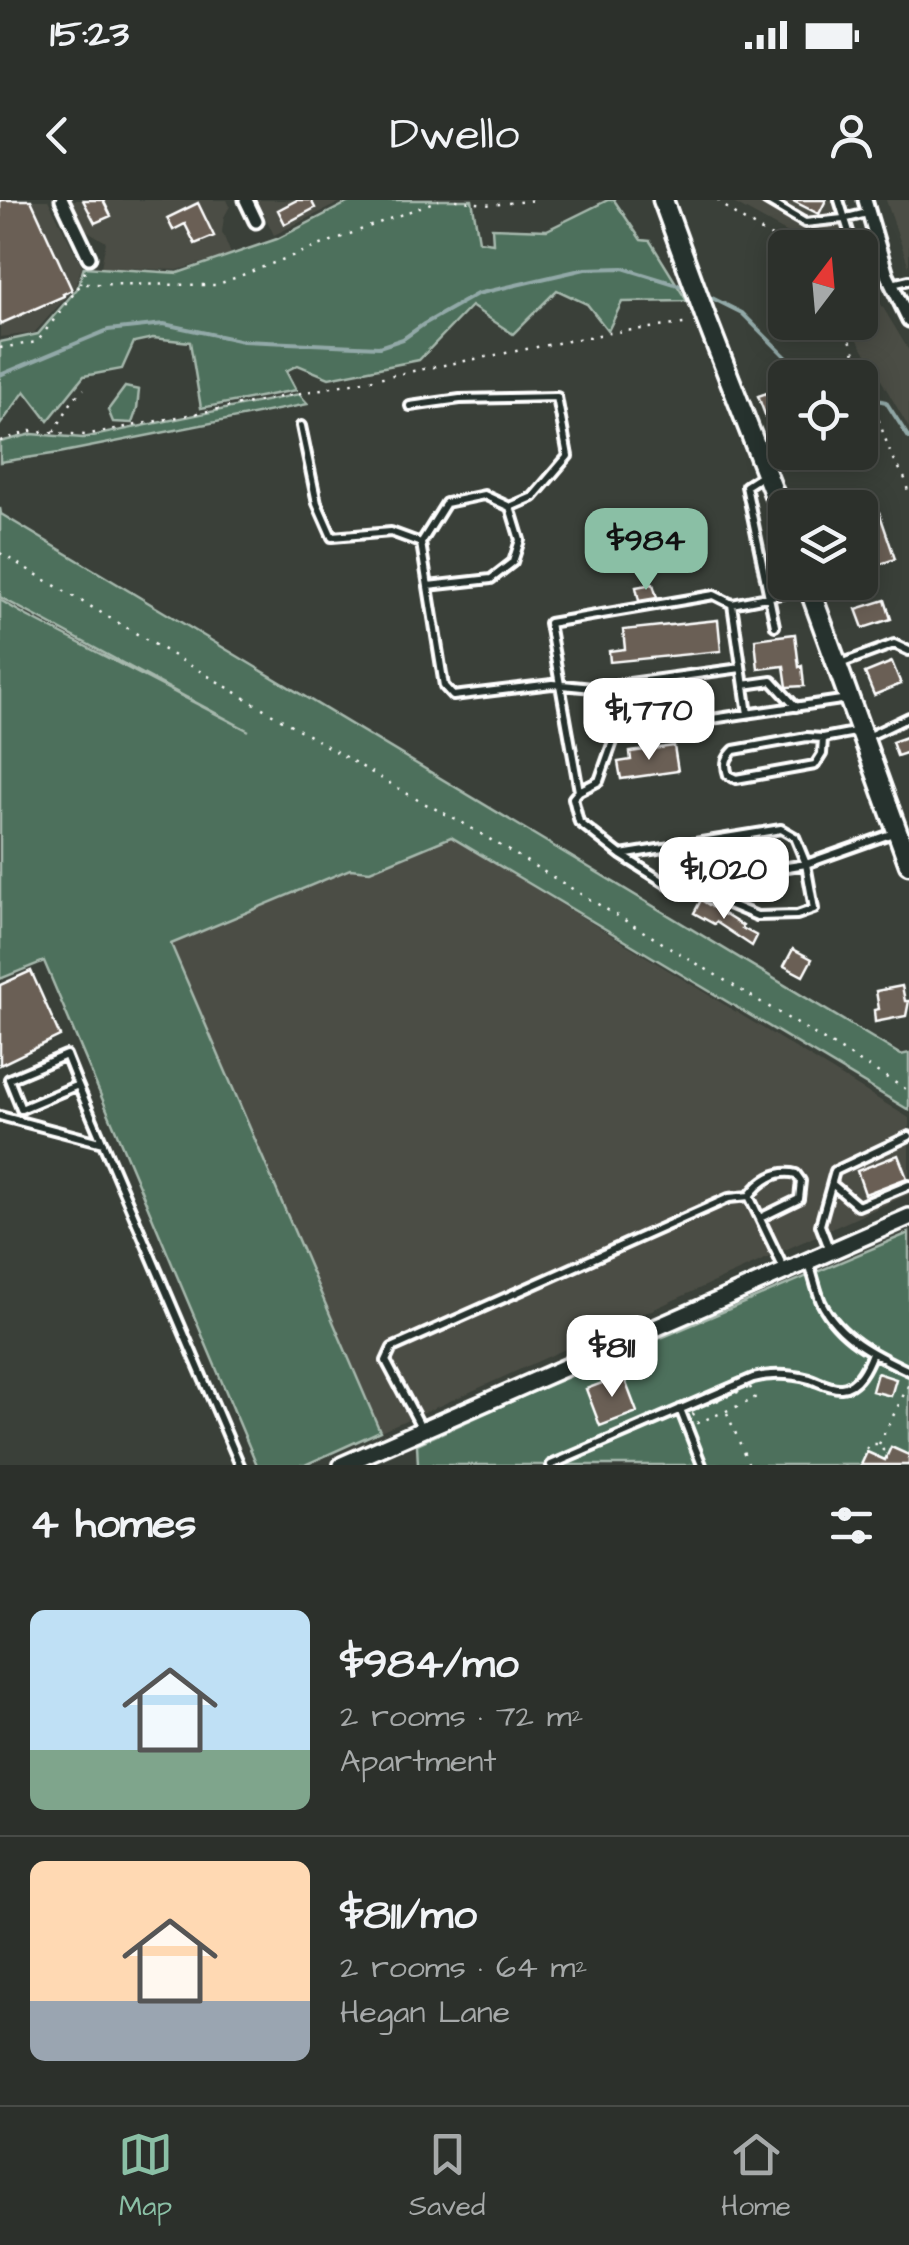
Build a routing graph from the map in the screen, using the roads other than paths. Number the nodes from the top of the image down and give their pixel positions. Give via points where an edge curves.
1 (62, 200) edge
2 (246, 200) edge
3 (663, 200) edge
4 (766, 200) edge
5 (838, 200) edge
6 (866, 206) edge
7 (843, 219) junction
8 (256, 221) dead end
9 (847, 230) edge
10 (880, 253) joint
11 (89, 257) road end
12 (909, 280) edge
13 (891, 284) junction
14 (909, 320) edge
15 (410, 406) dead end
16 (301, 426) dead end
17 (767, 472) junction
18 (773, 490) edge
19 (510, 508) junction
20 (421, 544) junction
21 (428, 586) junction
22 (768, 587) edge
23 (768, 596) edge
24 (771, 600) edge
25 (813, 600) edge
26 (732, 604) junction
27 (775, 626) dead end
28 (909, 651) edge
29 (837, 665) junction
30 (741, 668) junction
31 (560, 685) junction
32 (744, 685) junction
33 (593, 688) junction
34 (849, 698) junction
35 (796, 707) junction
36 (748, 714) junction
37 (909, 717) edge
38 (616, 733) junction
39 (862, 735) junction
40 (823, 738) junction
41 (580, 791) junction
42 (897, 831) junction
43 (622, 855) junction
44 (806, 864) junction
45 (909, 864) edge
46 (670, 886) junction
47 (78, 1085) junction
48 (21, 1109) junction
49 (0, 1116) edge
50 (18, 1120) junction
51 (909, 1136) edge
52 (103, 1143) junction
53 (832, 1184) junction
54 (909, 1186) edge
55 (750, 1196) junction
56 (909, 1217) edge
57 (760, 1218) junction
58 (830, 1252) junction
59 (809, 1262) junction
60 (786, 1272) junction
61 (872, 1353) junction
62 (909, 1371) edge
63 (680, 1409) junction
64 (423, 1430) junction
65 (240, 1465) edge
66 (342, 1465) edge
67 (551, 1465) edge
68 (702, 1465) edge

1 - 11 street
2 - 8 street
3 - 17 main road
4 - 7 lane via 806,223
5 - 7 lane
6 - 7 lane
6 - 10 street
7 - 9 lane
10 - 13 street
12 - 13 lane
13 - 14 street
15 - 19 lane via 558,397 568,456 533,497
16 - 20 lane via 317,503 332,537 391,532
17 - 18 main road
17 - 22 lane via 746,486
19 - 20 lane via 484,495 446,504
19 - 21 lane via 520,540 513,562 490,579
20 - 21 lane
21 - 31 lane via 444,686 453,696
23 - 26 lane
24 - 27 lane
25 - 29 main road
26 - 30 lane
26 - 31 lane via 714,595 549,623
28 - 29 lane via 894,644
29 - 34 main road
30 - 32 lane
30 - 33 lane
31 - 33 lane
31 - 41 lane
32 - 35 lane via 772,681
32 - 36 lane
33 - 38 lane via 601,718
34 - 35 lane
34 - 39 main road
35 - 36 lane
36 - 38 lane
37 - 39 lane
38 - 41 lane via 599,781
39 - 40 lane
39 - 42 main road
40 - 40 lane via 734,750 725,766 736,779 814,764
41 - 43 lane via 573,798 578,822
42 - 44 lane
42 - 45 main road
43 - 44 lane via 781,829 795,838
43 - 46 lane
44 - 46 lane
44 - 46 lane via 814,909 797,915 758,916
47 - 48 lane
47 - 48 lane via 66,1055 8,1079
47 - 52 lane
48 - 50 lane
49 - 50 lane
50 - 52 lane
51 - 53 lane via 836,1171
52 - 65 lane
53 - 54 lane via 858,1206
53 - 58 lane via 820,1225
55 - 57 lane
55 - 57 lane via 760,1182 786,1171 801,1181 799,1198
55 - 64 lane via 729,1198 392,1348 386,1361
56 - 58 street
57 - 60 lane
58 - 59 street
59 - 60 street
59 - 61 lane via 834,1321
60 - 64 street
61 - 62 lane
61 - 63 lane via 849,1386 762,1376
63 - 67 lane
63 - 68 lane
64 - 66 street

